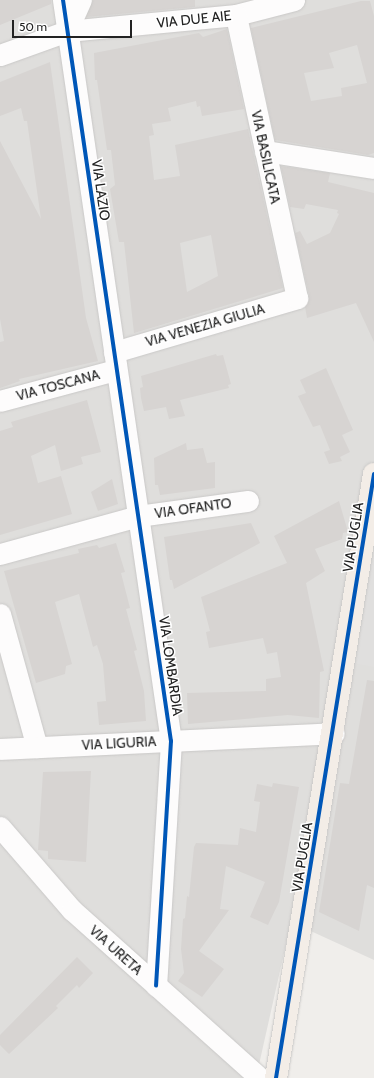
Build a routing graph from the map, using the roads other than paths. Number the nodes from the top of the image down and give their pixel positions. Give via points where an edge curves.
1 (63, 0) edge
2 (81, 0) edge
3 (294, 0) edge
4 (213, 9) edge
5 (236, 15) junction
6 (67, 31) junction
7 (0, 55) edge
8 (265, 151) junction
9 (374, 168) edge
10 (297, 298) joint
11 (115, 361) junction
12 (0, 401) edge
13 (374, 474) edge
14 (248, 501) dead end
15 (138, 516) junction
16 (0, 554) edge
17 (0, 614) edge
18 (334, 733) junction
19 (171, 741) junction
20 (37, 747) junction
21 (0, 749) edge
22 (0, 826) edge
23 (156, 986) junction
24 (260, 1078) edge
25 (276, 1078) edge

1 - 6 street, VIA LAZIO
2 - 6 street
3 - 5 street, VIA DUE AIE
4 - 5 street, VIA DUE AIE
4 - 6 street, VIA DUE AIE
5 - 8 street, VIA BASILICATA
6 - 7 street, VIA DUE AIE
6 - 11 street, VIA LAZIO
8 - 9 street
8 - 10 street, VIA BASILICATA
10 - 11 street, VIA VENEZIA GIULIA
11 - 12 street, VIA TOSCANA
11 - 15 street, VIA LOMBARDIA
13 - 18 main road, VIA PUGLIA
14 - 15 street, VIA OFANTO
15 - 16 street, VIA OFANTO
15 - 19 street, VIA LOMBARDIA
17 - 20 street
18 - 19 street, VIA LIGURIA
18 - 25 main road, VIA PUGLIA
19 - 20 street, VIA LIGURIA
19 - 23 street, VIA LOMBARDIA
20 - 21 street, VIA LIGURIA
22 - 23 street, VIA URETA via 72,910
23 - 24 street, VIA URETA

